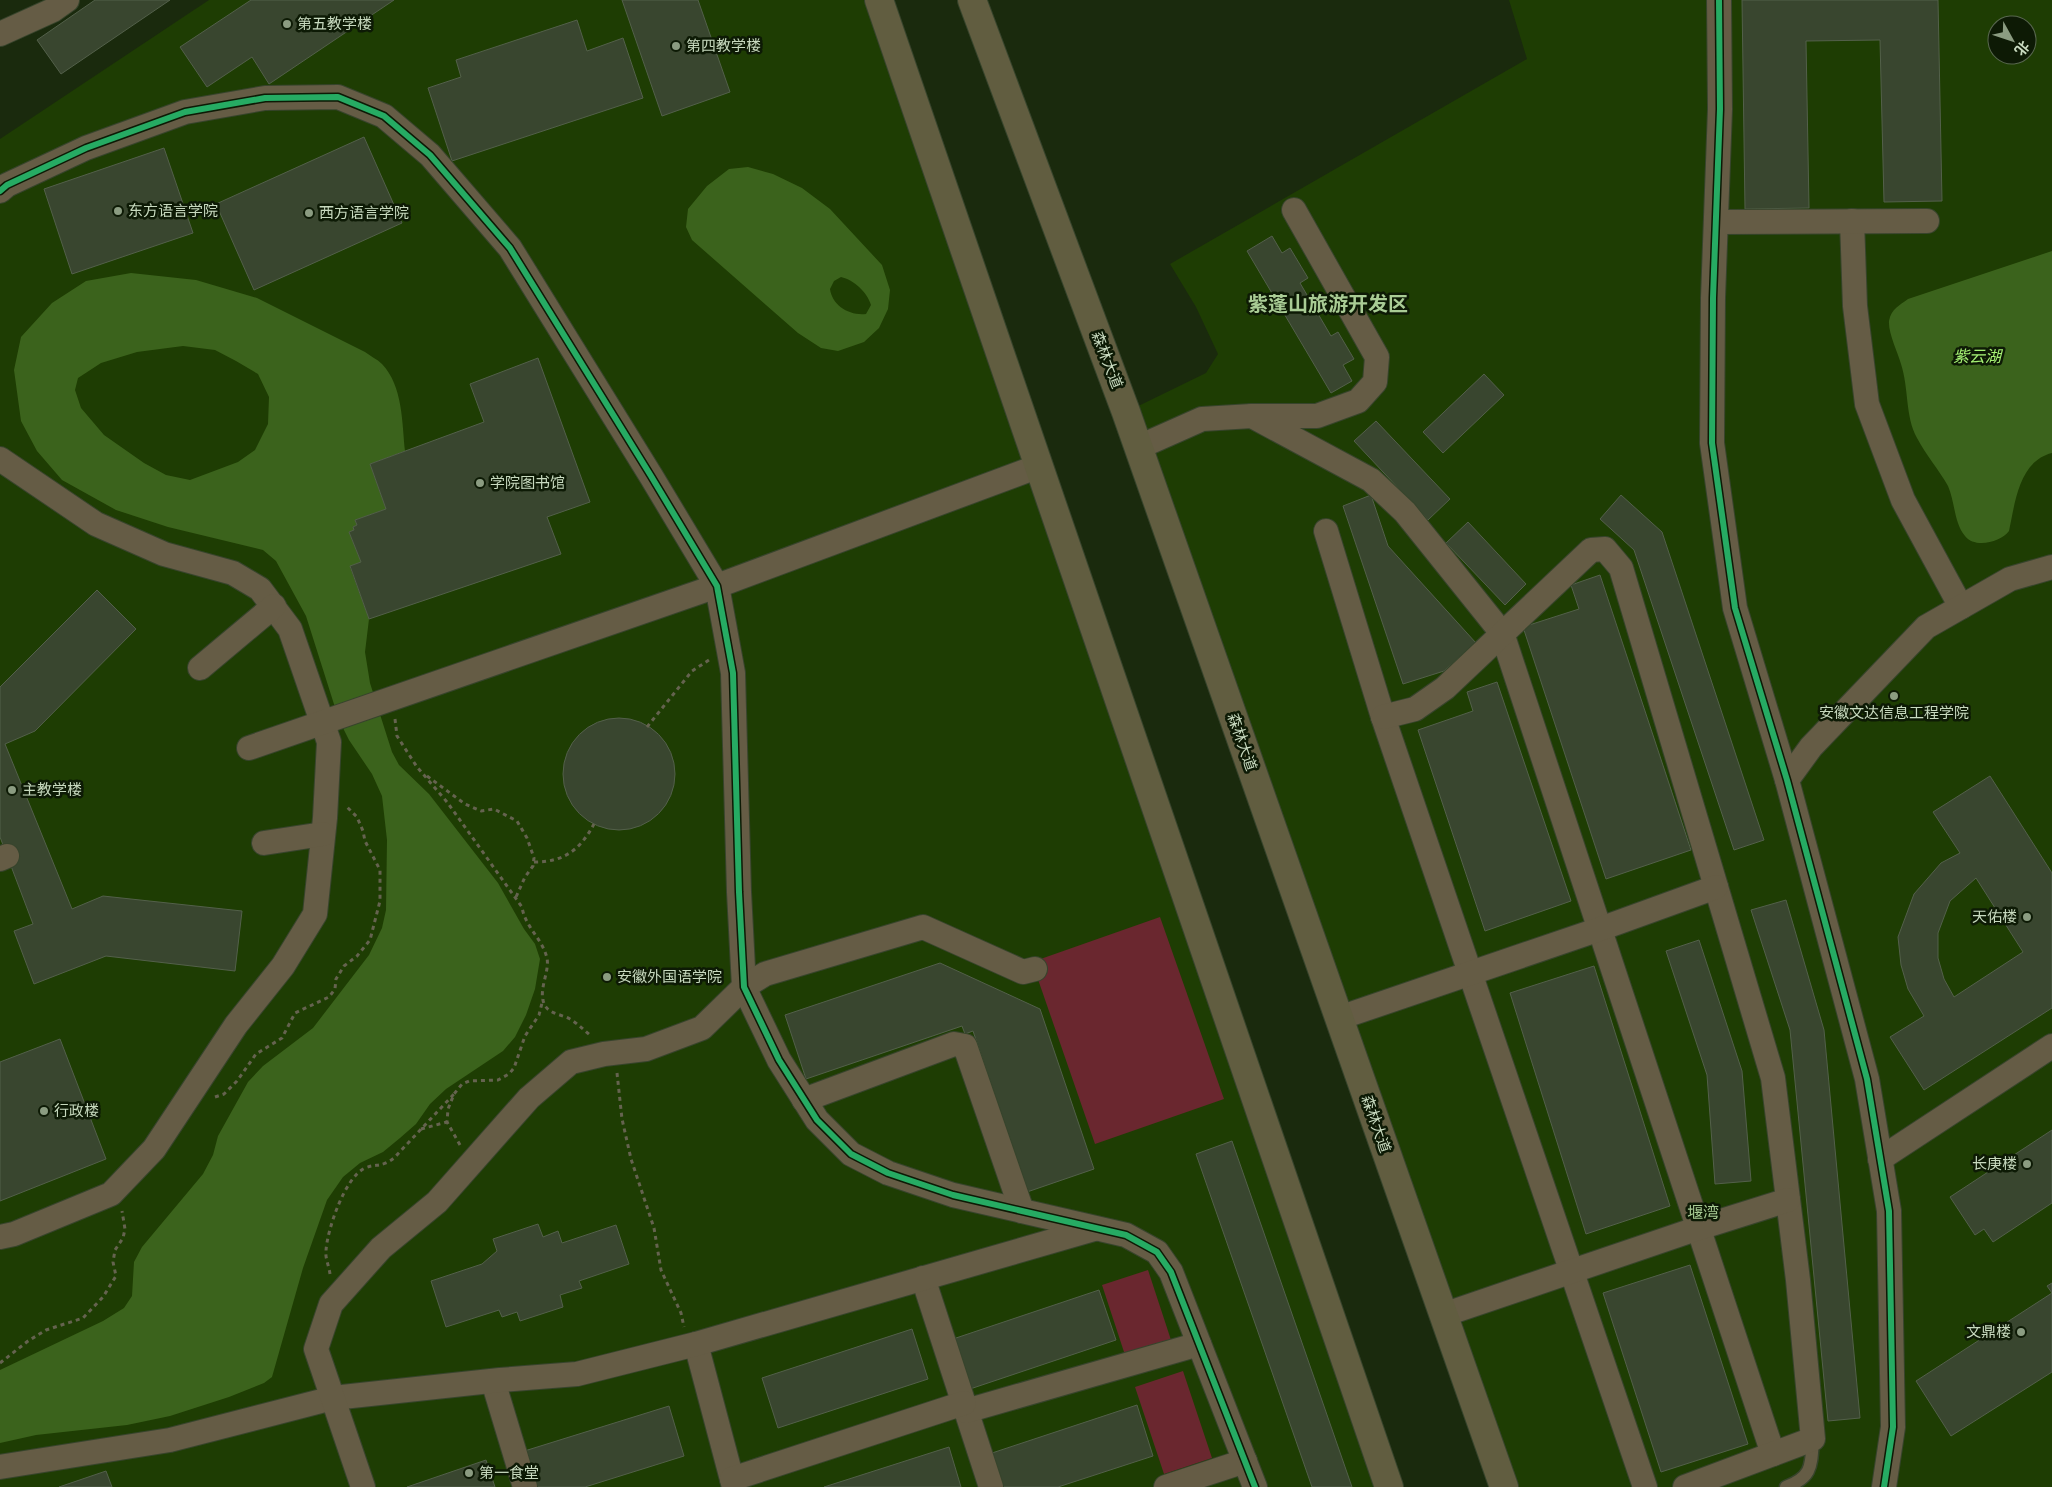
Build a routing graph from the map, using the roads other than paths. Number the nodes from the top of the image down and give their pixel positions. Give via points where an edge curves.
1 (34, 0) edge
2 (67, 0) edge
3 (879, 0) edge
4 (972, 0) edge
5 (1719, 0) edge
6 (9, 30) edge
7 (0, 191) edge
8 (1294, 210) dead end
9 (1852, 221) junction
10 (1927, 221) dead end
11 (1716, 222) junction
12 (1252, 416) junction
13 (1138, 447) junction
14 (0, 459) edge
15 (1039, 466) junction
16 (1326, 531) dead end
17 (2052, 567) edge
18 (717, 586) junction
19 (274, 606) junction
20 (1961, 607) junction
21 (1502, 634) junction
22 (200, 668) dead end
23 (1383, 717) junction
24 (326, 720) junction
25 (249, 748) dead end
26 (1787, 780) junction
27 (323, 834) junction
28 (264, 842) dead end
29 (1716, 887) junction
30 (1600, 929) junction
31 (1034, 969) dead end
32 (1470, 973) junction
33 (744, 987) junction
34 (1339, 1018) junction
35 (2050, 1051) edge
36 (804, 1100) junction
37 (1880, 1159) junction
38 (1788, 1200) junction
39 (1022, 1211) junction
40 (1096, 1228) junction
41 (1699, 1228) junction
42 (0, 1237) edge
43 (1571, 1270) junction
44 (922, 1278) junction
45 (1443, 1315) junction
46 (1199, 1344) junction
47 (691, 1346) junction
48 (492, 1381) junction
49 (333, 1398) junction
50 (965, 1407) junction
51 (1813, 1439) junction
52 (1773, 1454) junction
53 (1245, 1461) junction
54 (0, 1467) edge
55 (733, 1483) edge
56 (363, 1487) edge
57 (525, 1487) edge
58 (991, 1487) edge
59 (1166, 1487) edge
60 (1255, 1487) edge
61 (1389, 1487) edge
62 (1504, 1487) edge
63 (1645, 1487) edge
64 (1685, 1487) edge
65 (1786, 1487) edge
66 (1884, 1487) edge

1 - 6 street
2 - 6 street
3 - 15 main road
4 - 13 main road, 森林大道
5 - 11 street
7 - 18 street via 86,148 185,112 265,98 338,97 384,116 430,155 510,248
8 - 12 street via 1377,357 1375,382 1358,401 1317,416
9 - 10 street
9 - 11 street
9 - 20 street via 1855,306 1867,404 1903,500
11 - 26 street via 1712,443 1735,608
12 - 13 street via 1202,420
12 - 21 street via 1371,480 1405,512
13 - 34 main road, 森林大道
14 - 19 street via 96,524 164,554 233,572 260,588
15 - 18 street
15 - 61 main road
16 - 23 street
17 - 20 street via 2010,579
18 - 24 street
18 - 33 street via 733,674
19 - 22 street
19 - 24 street via 290,629
20 - 26 street via 1926,627 1810,747
21 - 23 street via 1445,688 1415,709
21 - 29 street via 1591,550 1606,549 1621,568
21 - 30 street
23 - 32 street
24 - 25 street
24 - 27 street via 329,742
26 - 37 street via 1867,1078
27 - 28 street
27 - 42 street via 315,914 283,966 236,1025 154,1150 111,1194
29 - 30 street
29 - 38 street via 1772,1078
30 - 32 street
30 - 41 street
31 - 33 street via 1023,972 924,927 765,974
32 - 34 street
32 - 43 street
33 - 36 street via 779,1060
33 - 49 street via 702,1028 646,1049 571,1062 529,1098 437,1202 381,1248 331,1304 316,1349
34 - 45 main road, 森林大道
35 - 37 street
36 - 39 street via 816,1120 851,1154 888,1173 953,1195
36 - 39 street via 954,1044 965,1046
37 - 66 street via 1889,1211 1893,1427
38 - 41 street
38 - 51 street
39 - 40 street
40 - 44 street
40 - 46 street via 1126,1235 1157,1252 1171,1272
41 - 43 street
41 - 52 street
43 - 45 street
43 - 63 street
44 - 47 street
44 - 50 street
45 - 62 main road, 森林大道
46 - 50 street
46 - 53 street
47 - 48 street via 577,1374
47 - 55 street
48 - 49 street
48 - 57 street
49 - 54 street via 170,1440
49 - 56 street
50 - 55 street
50 - 58 street
51 - 52 street
51 - 65 lane via 1811,1468 1806,1476
52 - 64 street
53 - 59 street
53 - 60 street

